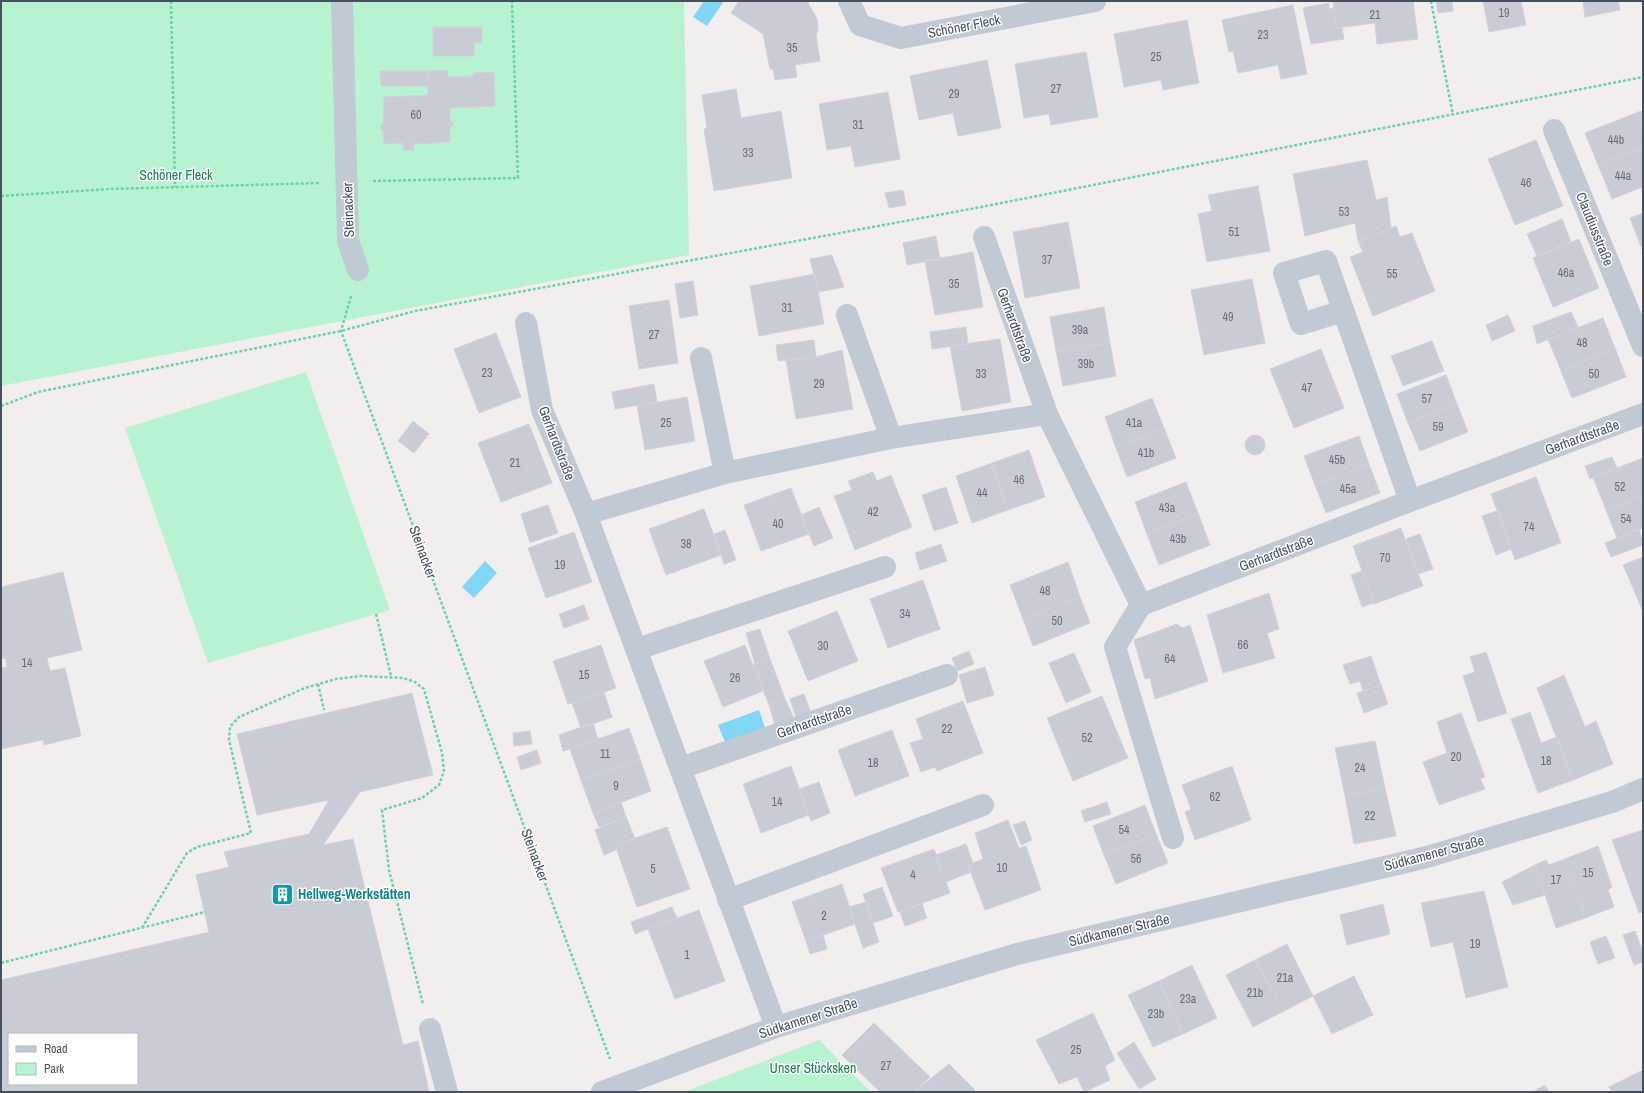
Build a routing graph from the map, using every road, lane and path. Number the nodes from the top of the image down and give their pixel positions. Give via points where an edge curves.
1 (171, 1) edge
2 (342, 1) edge
3 (849, 1) edge
4 (1095, 1) edge
5 (1431, 1) edge
6 (1643, 77) edge
7 (1452, 115) junction
8 (1554, 130) dead end
9 (175, 187) dead end
10 (110, 189) dead end
11 (1, 196) edge
12 (984, 237) dead end
13 (358, 270) joint
14 (1344, 311) dead end
15 (847, 315) dead end
16 (526, 323) dead end
17 (341, 331) junction
18 (1640, 333) edge
19 (701, 358) dead end
20 (1, 406) edge
21 (1047, 414) junction
22 (1643, 414) edge
23 (891, 438) junction
24 (725, 473) junction
25 (1410, 501) junction
26 (586, 514) junction
27 (886, 567) dead end
28 (1142, 605) junction
29 (376, 614) dead end
30 (637, 649) junction
31 (947, 675) dead end
32 (391, 676) junction
33 (318, 684) junction
34 (324, 710) dead end
35 (681, 768) junction
36 (1643, 789) edge
37 (982, 805) dead end
38 (1173, 838) dead end
39 (728, 900) junction
40 (205, 912) dead end
41 (142, 928) junction
42 (1, 963) edge
43 (776, 1027) junction
44 (430, 1030) joint
45 (611, 1089) edge
46 (447, 1092) edge

1 - 9 path
2 - 13 street, Steinacker via 348,241
3 - 4 street, Schöner Fleck via 860,24 901,38
5 - 7 path
6 - 7 path
7 - 17 path via 968,209 423,310
8 - 18 street, Claudiusstraße
10 - 11 path
12 - 21 street, Gerhardtstraße
13 - 17 path
14 - 25 street
15 - 23 street
16 - 26 street, Gerhardtstraße via 542,410
17 - 20 path via 38,392
17 - 45 path, Steinacker
19 - 24 street
21 - 23 street
21 - 28 street, Gerhardtstraße
22 - 25 street, Gerhardtstraße
23 - 24 street
24 - 26 street
25 - 28 street, Gerhardtstraße
26 - 30 street, Gerhardtstraße
27 - 30 street
28 - 38 street via 1115,647
29 - 32 path
30 - 35 street, Gerhardtstraße
31 - 35 street, Gerhardtstraße
32 - 33 path via 361,676
32 - 44 path via 415,682 424,689 442,753 444,771 439,785 422,798 382,810 389,870
33 - 34 path
33 - 41 path via 263,705 239,717 230,727 229,740 251,833 197,847 187,853
35 - 39 street, Gerhardtstraße
36 - 43 street, Südkamener Straße via 1612,802 1427,857 1016,954
37 - 39 street
39 - 43 street, Gerhardtstraße
40 - 41 path
41 - 42 path
43 - 45 street, Südkamener Straße
44 - 46 street

